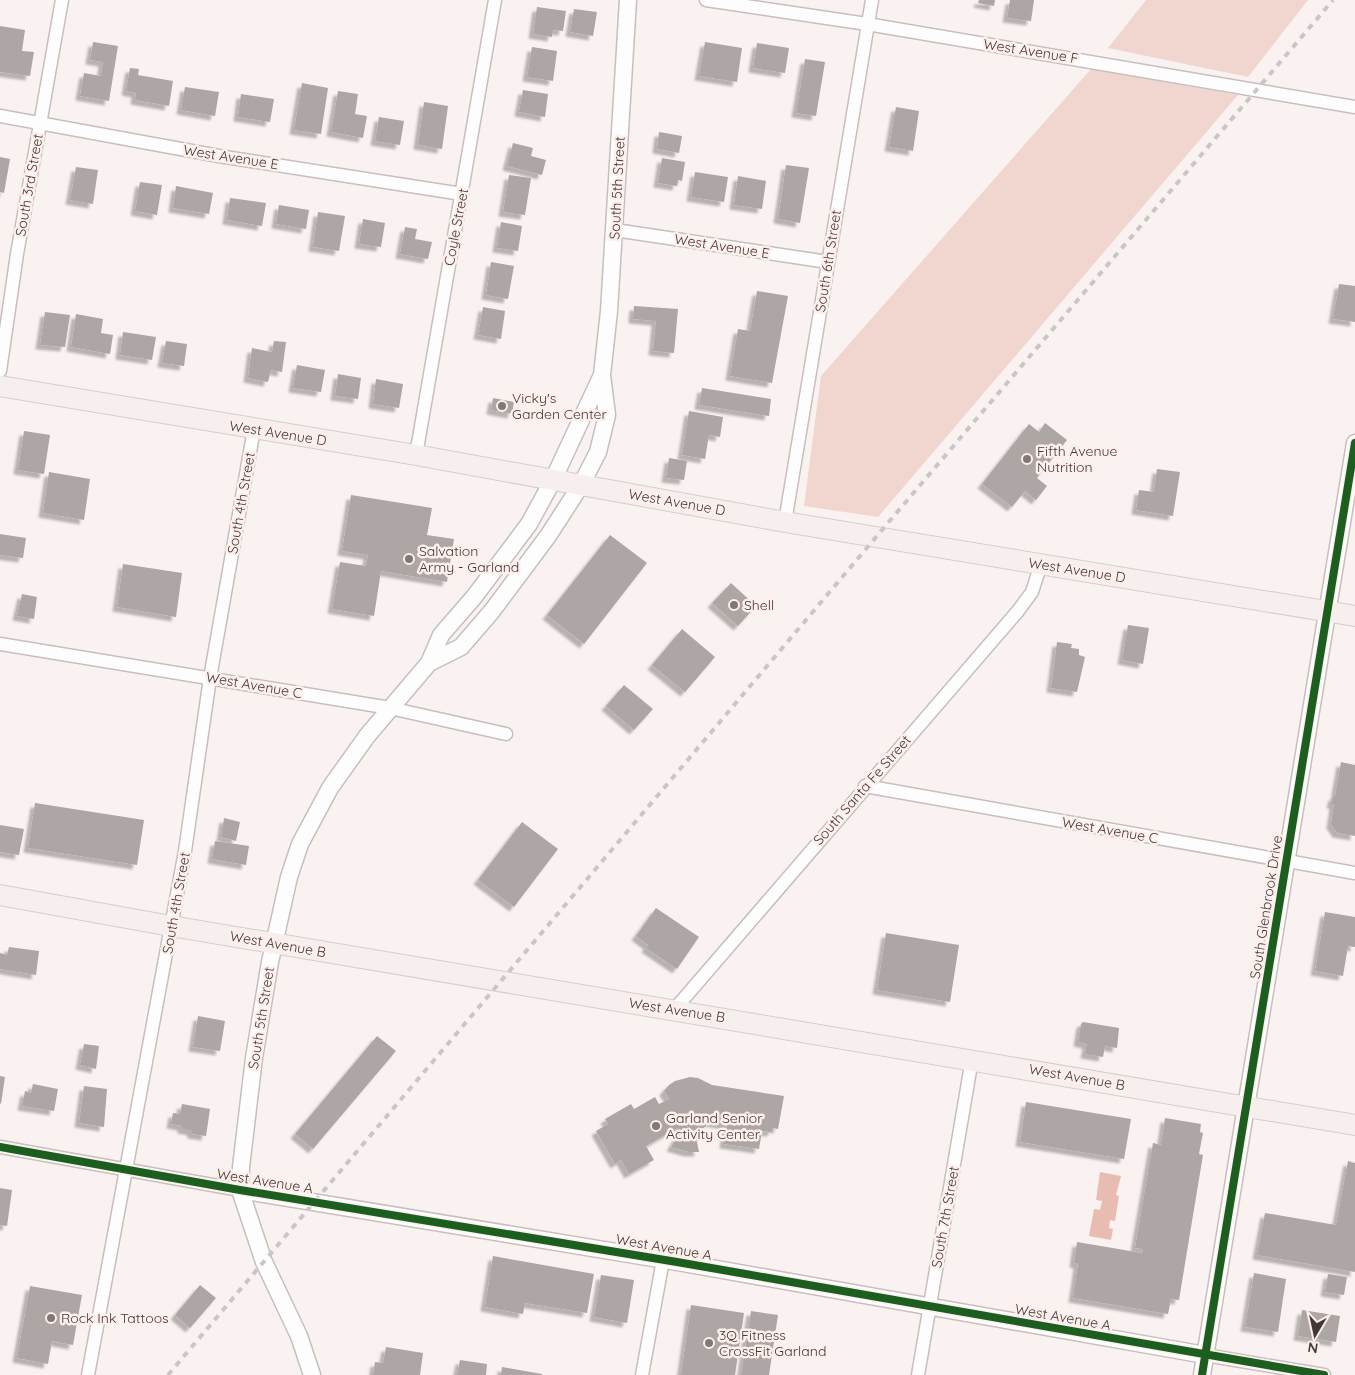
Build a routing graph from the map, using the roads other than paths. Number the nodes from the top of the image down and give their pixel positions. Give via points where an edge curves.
1 (62, 0) edge
2 (495, 0) edge
3 (628, 0) edge
4 (706, 0) edge
5 (872, 0) edge
6 (867, 24) junction
7 (1355, 107) edge
8 (0, 116) edge
9 (41, 123) junction
10 (462, 194) junction
11 (615, 230) junction
12 (828, 262) junction
13 (0, 371) edge
14 (602, 375) junction
15 (0, 386) edge
16 (254, 430) junction
17 (1355, 443) edge
18 (416, 455) junction
19 (553, 480) junction
20 (581, 485) junction
21 (785, 522) junction
22 (1042, 564) junction
23 (1327, 611) junction
24 (1355, 616) edge
25 (0, 644) edge
26 (429, 663) junction
27 (210, 678) junction
28 (390, 708) junction
29 (506, 734) dead end
30 (865, 786) junction
31 (1286, 861) junction
32 (1355, 873) edge
33 (0, 895) edge
34 (172, 926) junction
35 (274, 944) junction
36 (674, 1010) junction
37 (972, 1060) junction
38 (1246, 1106) junction
39 (1355, 1125) edge
40 (0, 1147) edge
41 (128, 1170) junction
42 (240, 1190) junction
43 (662, 1260) junction
44 (930, 1306) junction
45 (1206, 1355) junction
46 (310, 1373) edge
47 (88, 1375) edge
48 (642, 1375) edge
49 (918, 1375) edge
50 (1202, 1375) edge
51 (1324, 1375) edge

1 - 9 street, South 3rd Street
2 - 10 street, Coyle Street
3 - 11 street, South 5th Street
4 - 6 street, West Avenue F
5 - 6 street, South 6th Street
6 - 7 street, West Avenue F
6 - 12 street, South 6th Street
8 - 9 street, West Avenue E
9 - 10 street, West Avenue E via 219,156
9 - 13 street, South 3rd Street
10 - 18 street, Coyle Street
11 - 12 street, West Avenue E
11 - 14 street, South 5th Street
12 - 21 street, South 6th Street
14 - 19 street, South 5th Street
14 - 20 street, South 5th Street via 607,414 598,452
15 - 16 main road, West Avenue D
16 - 18 main road, West Avenue D
16 - 27 street, South 4th Street
17 - 23 street, South Glenbrook Drive
18 - 19 main road, West Avenue D
19 - 20 main road, West Avenue D
19 - 26 street, South 5th Street via 529,524 441,635
20 - 21 main road, West Avenue D
20 - 26 street, South 5th Street via 548,536 473,633 461,647
21 - 22 main road, West Avenue D
22 - 23 main road, West Avenue D
22 - 30 street, South Santa Fe Street via 1032,592 1018,611
23 - 24 main road, West Avenue D
23 - 31 street, South Glenbrook Drive
25 - 27 street, West Avenue C
26 - 28 street, South 5th Street
27 - 28 street, West Avenue C
27 - 34 street, South 4th Street
28 - 29 street, West Avenue C
28 - 35 street, South 5th Street via 330,788 300,844
30 - 31 street, West Avenue C
30 - 36 street, South Santa Fe Street
31 - 32 street, West Avenue C
31 - 38 street, South Glenbrook Drive
33 - 34 main road, West Avenue B
34 - 35 main road, West Avenue B
34 - 41 street, South 4th Street
35 - 36 main road, West Avenue B
35 - 42 street, South 5th Street via 254,1058
36 - 37 main road, West Avenue B
37 - 38 main road, West Avenue B
37 - 44 street, South 7th Street
38 - 39 main road, West Avenue B
38 - 45 street, South Glenbrook Drive
40 - 41 street, West Avenue A
41 - 42 street, West Avenue A
41 - 47 street, South 4th Street
42 - 43 street, West Avenue A
42 - 46 street, South 5th Street via 264,1262 299,1336
43 - 44 street, West Avenue A
43 - 48 street
44 - 45 street, West Avenue A
44 - 49 street, South 7th Street
45 - 50 street, South Glenbrook Drive
45 - 51 street, West Avenue A

